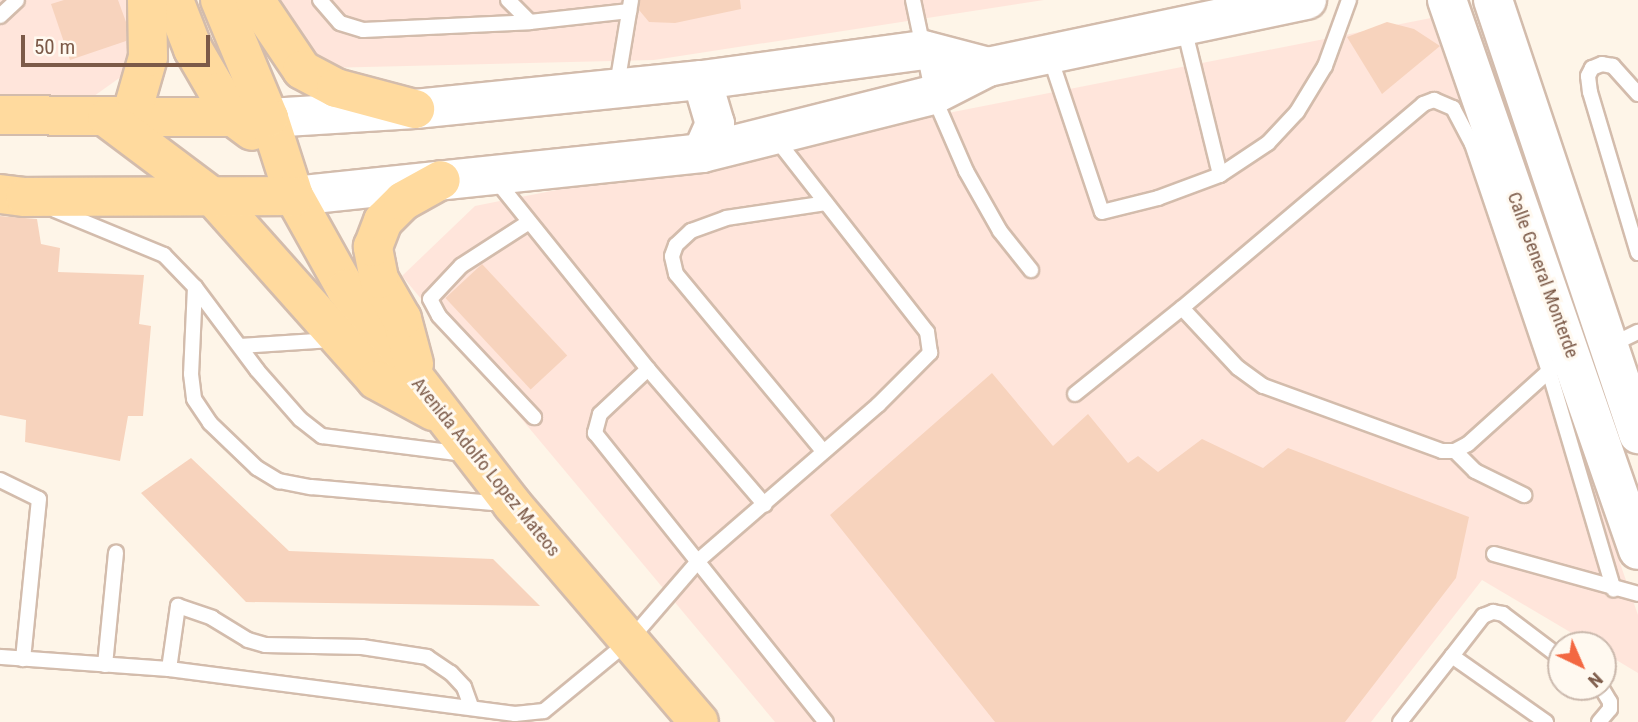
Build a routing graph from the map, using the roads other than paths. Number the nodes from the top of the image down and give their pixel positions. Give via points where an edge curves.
1 (18, 0) edge
2 (147, 0) edge
3 (174, 0) edge
4 (220, 0) edge
5 (255, 0) edge
6 (320, 0) edge
7 (508, 0) edge
8 (913, 0) edge
9 (1307, 0) edge
10 (1349, 0) edge
11 (1447, 0) edge
12 (1493, 0) edge
13 (630, 6) edge
14 (1231, 8) edge
15 (0, 16) edge
16 (530, 22) junction
17 (1184, 28) junction
18 (923, 50) junction
19 (1049, 56) junction
20 (988, 67) junction
21 (702, 80) junction
22 (617, 88) junction
23 (1638, 94) edge
24 (933, 95) junction
25 (415, 109) junction
26 (0, 115) edge
27 (119, 117) junction
28 (261, 129) junction
29 (773, 135) junction
30 (702, 153) junction
31 (492, 174) junction
32 (1220, 174) junction
33 (441, 180) junction
34 (337, 193) junction
35 (13, 196) edge
36 (294, 197) junction
37 (215, 199) junction
38 (826, 203) junction
39 (529, 222) junction
40 (1638, 253) edge
41 (1031, 270) dead end
42 (195, 287) junction
43 (1182, 308) junction
44 (341, 340) junction
45 (240, 346) junction
46 (648, 369) junction
47 (1597, 371) edge
48 (419, 383) junction
49 (1075, 394) dead end
50 (534, 417) dead end
51 (448, 423) junction
52 (1638, 434) edge
53 (823, 451) junction
54 (1455, 451) junction
55 (476, 455) junction
56 (0, 480) edge
57 (1524, 495) dead end
58 (512, 505) junction
59 (765, 505) junction
60 (1638, 550) edge
61 (116, 553) dead end
62 (1494, 554) dead end
63 (699, 560) junction
64 (1614, 590) junction
65 (1638, 594) edge
66 (630, 640) junction
67 (1547, 647) edge
68 (1452, 656) junction
69 (0, 657) edge
70 (23, 659) junction
71 (105, 665) junction
72 (169, 670) junction
73 (1609, 701) edge
74 (471, 706) junction
75 (519, 718) edge
76 (699, 722) edge
77 (826, 722) edge
78 (1400, 722) edge
79 (1546, 722) edge
80 (1599, 722) edge

1 - 15 lane
2 - 27 main road via 148,57
3 - 28 main road via 194,49
4 - 28 main road
5 - 25 main road via 302,70 336,88
6 - 16 lane via 340,23 363,30
7 - 16 lane
8 - 18 lane
9 - 14 main road
10 - 32 lane via 1325,66 1297,113 1268,143
11 - 47 main road, Calle General Monterde
12 - 47 main road, Calle General Monterde
13 - 16 lane
13 - 22 lane
14 - 17 main road
17 - 19 main road
17 - 32 lane
18 - 20 main road
18 - 21 main road
18 - 24 lane
19 - 20 main road
19 - 32 lane via 1102,212 1158,198
20 - 24 main road
21 - 22 main road
21 - 30 main road via 715,124
22 - 25 main road
23 - 40 lane via 1613,66 1602,64 1588,76
24 - 29 main road
24 - 41 lane via 966,171 1000,231
25 - 28 main road
26 - 27 main road
27 - 28 main road
27 - 37 main road
28 - 34 main road
28 - 36 main road, Avenida Adolfo Lopez Mateos
29 - 30 main road
29 - 38 lane
30 - 31 main road
31 - 33 main road
31 - 39 lane
33 - 34 main road
33 - 48 main road via 403,201 383,221 373,247 379,278 402,319
34 - 36 main road
35 - 37 main road
35 - 42 lane via 164,255
36 - 37 main road
36 - 48 main road, Avenida Adolfo Lopez Mateos via 346,289
37 - 44 main road
38 - 53 lane via 927,332 930,353
38 - 53 lane via 726,218 691,231 676,245 672,257 676,274
39 - 46 lane
39 - 50 lane via 461,266 430,299 439,316
42 - 45 lane
42 - 58 lane via 194,399 257,468 279,481 312,487
43 - 47 lane via 1423,104 1434,100 1453,108
43 - 49 lane
43 - 54 lane via 1238,368 1263,386 1442,452
44 - 45 lane
44 - 51 main road via 376,380 430,408
45 - 55 lane via 300,419 322,436
46 - 59 lane
46 - 63 lane via 600,414 595,433
47 - 52 main road, Calle General Monterde
47 - 54 lane
47 - 60 main road, Calle General Monterde
47 - 64 lane
48 - 51 main road, Avenida Adolfo Lopez Mateos
51 - 55 main road, Avenida Adolfo Lopez Mateos
53 - 59 lane
54 - 57 lane via 1475,471
55 - 58 main road, Avenida Adolfo Lopez Mateos
56 - 70 lane via 39,499
58 - 66 main road, Avenida Adolfo Lopez Mateos
59 - 63 lane
61 - 71 lane
62 - 64 lane
63 - 66 lane
63 - 77 lane
64 - 65 lane
66 - 75 lane via 544,711
66 - 76 main road, Avenida Adolfo Lopez Mateos
67 - 68 lane via 1503,614 1493,612 1483,616
68 - 78 lane
68 - 79 lane
69 - 70 lane
70 - 71 lane
71 - 72 lane
72 - 74 lane
72 - 74 lane via 178,606 265,645 362,647 427,657 464,687
73 - 80 lane
74 - 75 lane

